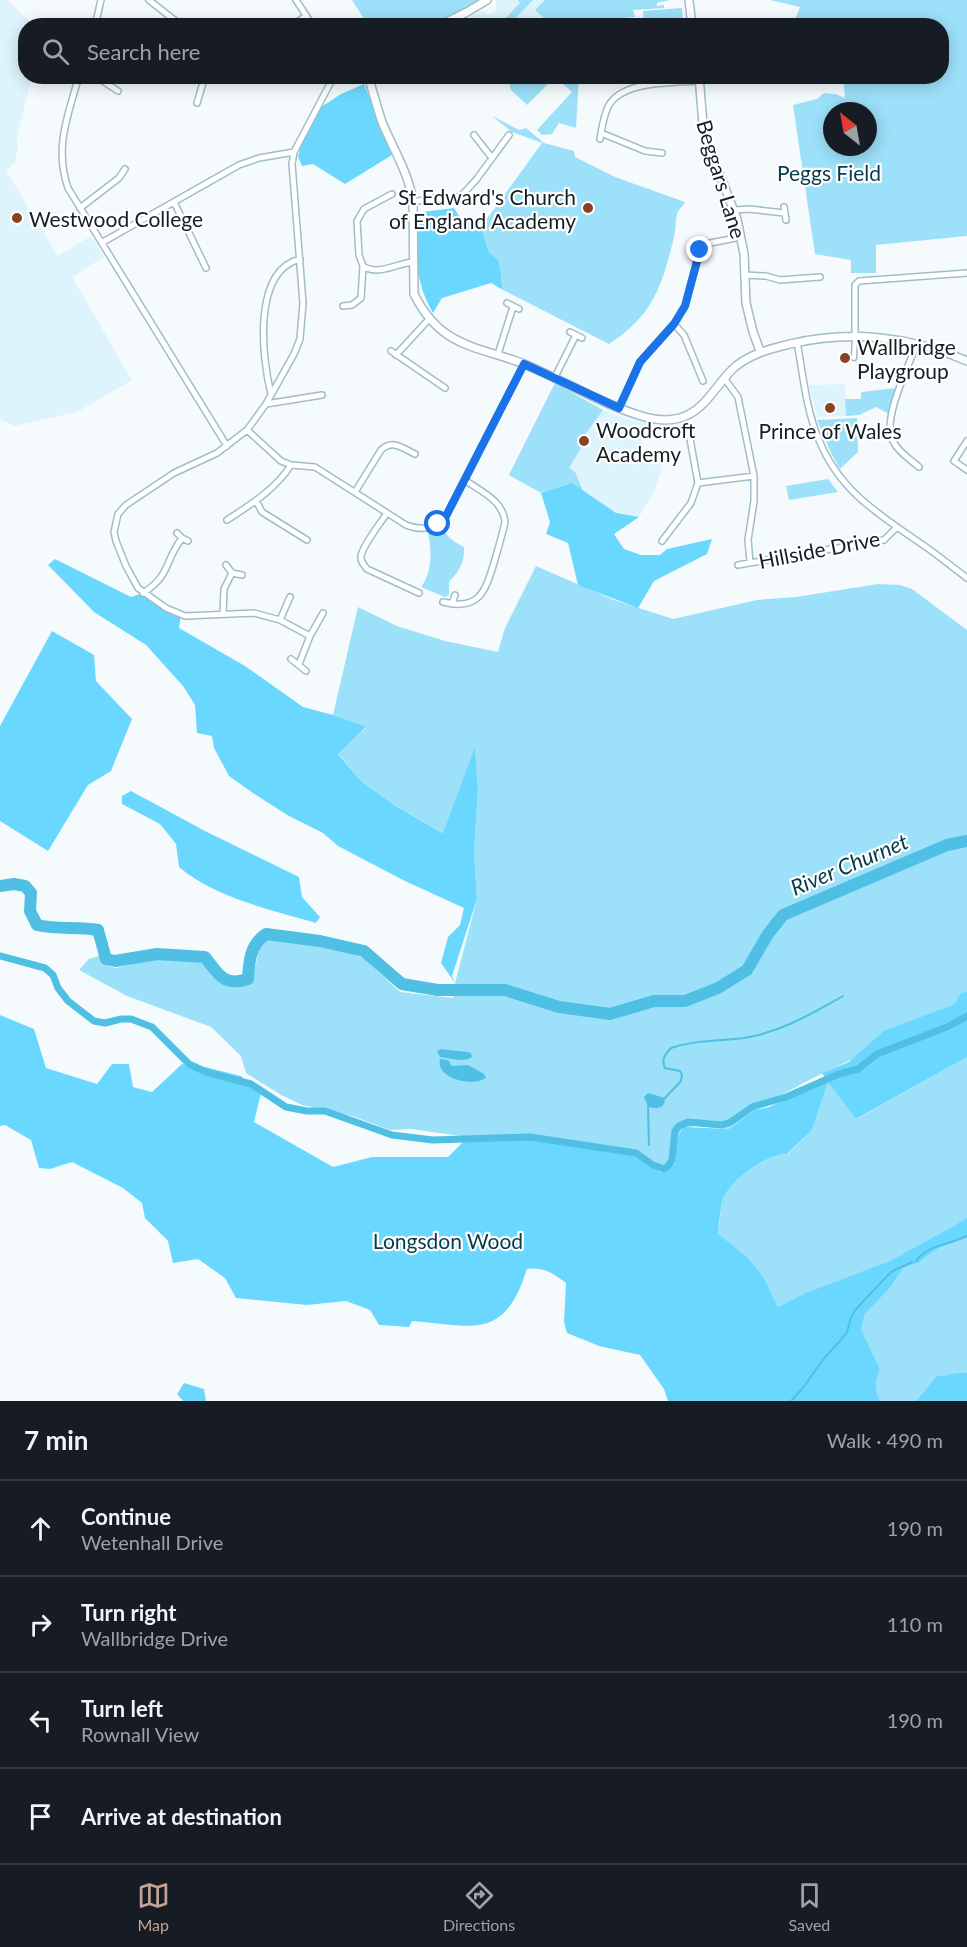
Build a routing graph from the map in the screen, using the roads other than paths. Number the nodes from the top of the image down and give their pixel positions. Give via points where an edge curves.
1 (101, 0) edge
2 (149, 0) edge
3 (296, 0) edge
4 (487, 0) edge
5 (689, 0) edge
6 (306, 16) joint
7 (97, 18) edge
8 (172, 18) edge
9 (303, 18) edge
10 (455, 18) edge
11 (691, 18) edge
12 (77, 84) edge
13 (107, 84) edge
14 (203, 84) edge
15 (330, 84) edge
16 (371, 84) edge
17 (658, 84) edge
18 (699, 84) edge
19 (118, 91) dead end
20 (197, 103) dead end
21 (474, 135) dead end
22 (510, 135) dead end
23 (294, 152) junction
24 (662, 153) dead end
25 (492, 158) junction
26 (125, 169) dead end
27 (392, 194) dead end
28 (174, 202) junction
29 (413, 202) junction
30 (80, 208) junction
31 (734, 210) junction
32 (786, 220) dead end
33 (741, 237) junction
34 (103, 242) junction
35 (300, 259) junction
36 (412, 262) junction
37 (363, 266) junction
38 (207, 268) dead end
39 (967, 273) edge
40 (744, 275) junction
41 (820, 277) dead end
42 (343, 306) dead end
43 (513, 306) dead end
44 (430, 318) junction
45 (674, 324) junction
46 (576, 335) dead end
47 (855, 336) junction
48 (797, 342) junction
49 (917, 344) junction
50 (760, 351) junction
51 (498, 354) junction
52 (854, 358) dead end
53 (967, 361) edge
54 (524, 364) junction
55 (555, 377) junction
56 (724, 378) junction
57 (703, 381) dead end
58 (445, 388) dead end
59 (271, 394) junction
60 (322, 395) dead end
61 (266, 404) junction
62 (619, 408) junction
63 (688, 428) dead end
64 (247, 430) junction
65 (967, 441) edge
66 (227, 446) junction
67 (415, 454) dead end
68 (291, 465) junction
69 (919, 467) dead end
70 (967, 470) edge
71 (754, 476) junction
72 (465, 480) junction
73 (698, 483) junction
74 (355, 492) junction
75 (256, 501) junction
76 (387, 513) junction
77 (227, 520) dead end
78 (896, 528) junction
79 (307, 540) dead end
80 (188, 541) dead end
81 (662, 541) dead end
82 (750, 562) junction
83 (226, 565) dead end
84 (738, 565) dead end
85 (232, 573) junction
86 (242, 575) dead end
87 (967, 578) edge
88 (143, 593) junction
89 (419, 593) dead end
90 (454, 595) dead end
91 (290, 597) dead end
92 (443, 602) dead end
93 (452, 604) junction
94 (323, 613) dead end
95 (223, 614) junction
96 (280, 620) junction
97 (310, 636) junction
98 (291, 659) dead end
99 (299, 664) junction
100 (306, 671) dead end

1 - 7 street
2 - 8 street
3 - 6 street
4 - 10 street
5 - 11 street
6 - 9 street
12 - 30 street via 61,149 64,178
13 - 19 street
14 - 20 street
15 - 23 street
16 - 29 street via 382,120 405,170
17 - 24 street via 616,96 608,106 601,136 645,152
18 - 31 street, Beggars Lane via 703,124
21 - 25 street
22 - 25 street
23 - 28 street via 239,165
23 - 35 street
25 - 29 street via 457,198
26 - 30 street
27 - 37 street via 364,209 357,221
28 - 34 street
28 - 38 street
29 - 36 street
30 - 34 street
31 - 32 street via 784,210
31 - 33 street, Beggars Lane
33 - 40 street, Beggars Lane
33 - 45 street via 705,244 700,250 685,306
34 - 66 street
35 - 59 street via 300,339
35 - 59 street via 279,271 268,298 264,343
36 - 37 street via 370,271
36 - 44 street via 414,294
37 - 42 street via 362,298
39 - 47 street via 859,281 855,285
40 - 41 street via 780,280
40 - 50 street, Beggars Lane via 746,303
43 - 51 street
44 - 51 street via 457,340
44 - 58 street via 394,353
45 - 57 street via 688,342
45 - 62 street via 640,362
46 - 55 street
47 - 48 street
47 - 49 street
47 - 52 street
48 - 50 street
48 - 78 street via 812,418 828,460 849,490
49 - 53 street
49 - 69 street via 889,427 892,441
50 - 56 street
51 - 54 street
54 - 55 street
54 - 72 street
55 - 62 street
56 - 62 street via 699,407 682,417 647,418
56 - 71 street via 738,397
59 - 61 street
60 - 61 street
61 - 64 street
63 - 73 street
64 - 66 street
64 - 68 street via 275,457
65 - 70 street via 954,461
66 - 88 street via 174,473 118,514 116,541
67 - 74 street via 396,444 386,445
68 - 74 street via 315,467
68 - 75 street
71 - 73 street
71 - 82 street via 748,540
72 - 76 street via 445,518 434,526 414,528
72 - 93 street via 500,505 505,522 484,590 468,604
73 - 81 street via 691,503
74 - 76 street
75 - 77 street
75 - 79 street via 262,513
76 - 89 street via 364,549 362,561 367,569
78 - 82 street, Hillside Drive via 884,540
78 - 87 street
80 - 88 street via 180,535 163,577
82 - 84 street, Hillside Drive
83 - 85 street
85 - 86 street
85 - 95 street via 222,599
88 - 95 street via 185,616
90 - 93 street
91 - 96 street
92 - 93 street
94 - 97 street
95 - 96 street via 254,613
96 - 97 street
97 - 99 street
98 - 99 street
99 - 100 street

